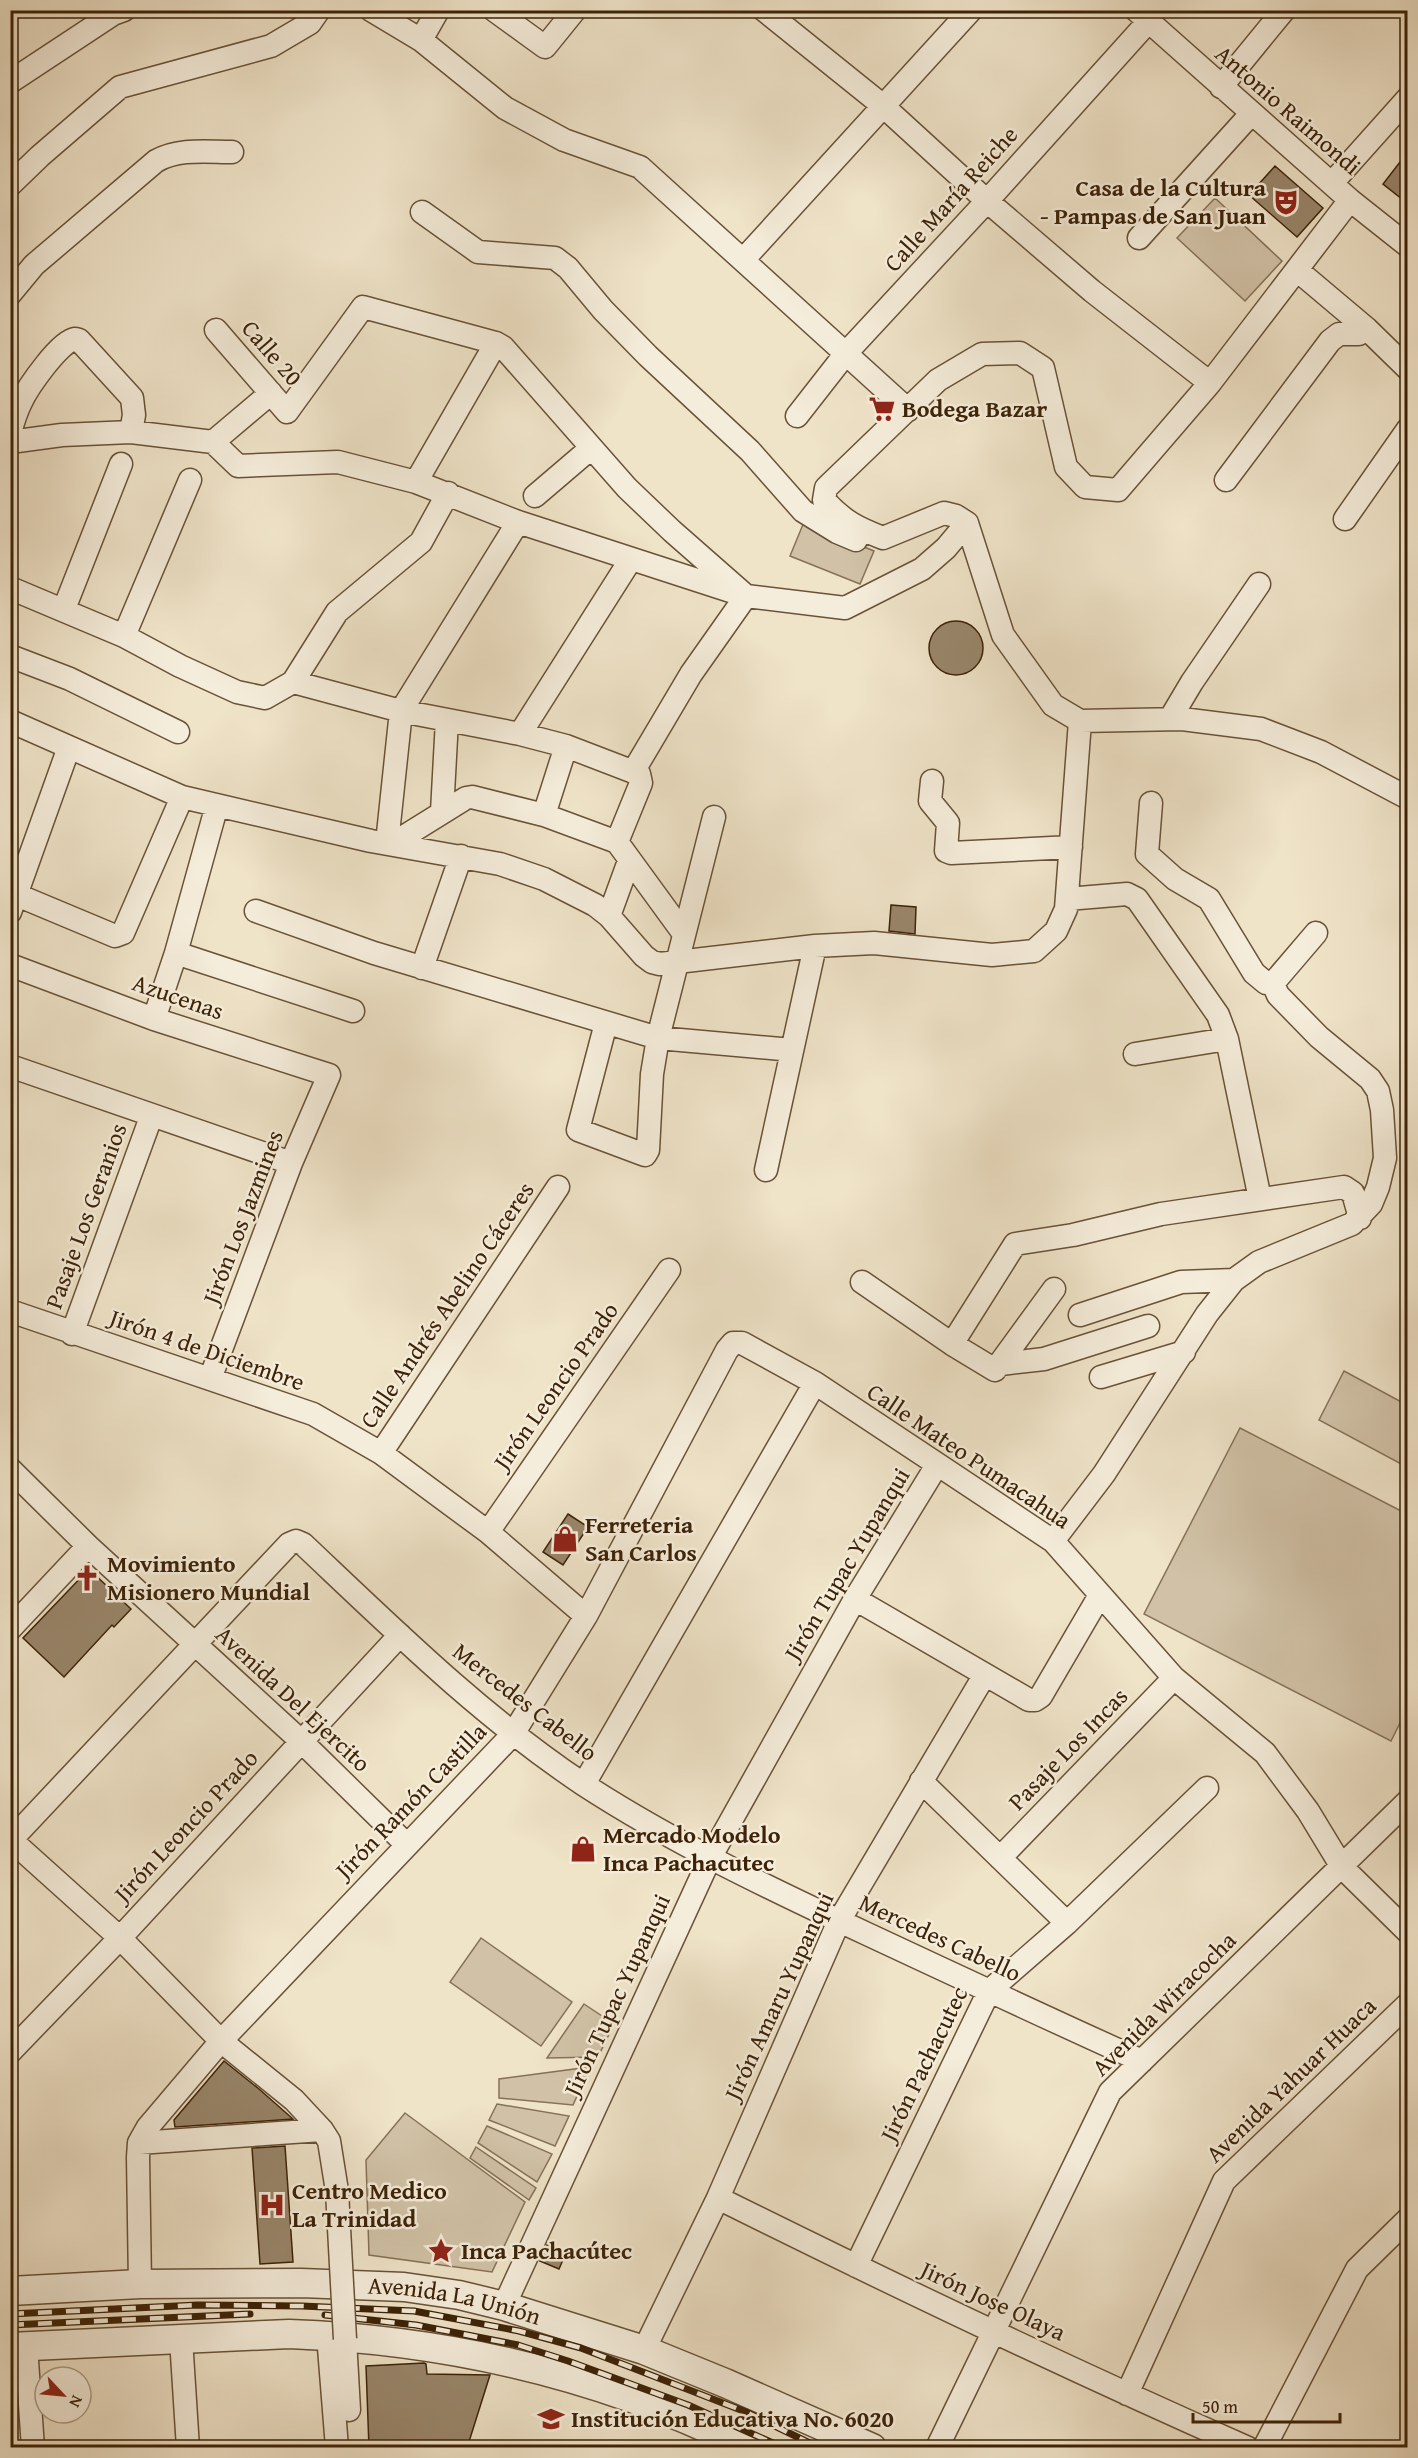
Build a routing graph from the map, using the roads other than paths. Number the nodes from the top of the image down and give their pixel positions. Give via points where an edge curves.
1 (124, 10) edge
2 (371, 10) edge
3 (438, 10) edge
4 (494, 10) edge
5 (575, 10) edge
6 (971, 10) edge
7 (1284, 10) edge
8 (770, 12) edge
9 (1142, 16) edge
10 (315, 17) edge
11 (421, 40) junction
12 (10, 82) edge
13 (1221, 87) junction
14 (1407, 98) edge
15 (882, 105) junction
16 (1251, 114) junction
17 (232, 152) dead end
18 (1332, 183) junction
19 (10, 185) edge
20 (1350, 200) junction
21 (987, 201) junction
22 (422, 212) dead end
23 (1139, 238) dead end
24 (1407, 246) edge
25 (743, 260) junction
26 (1297, 270) junction
27 (10, 294) edge
28 (1367, 329) junction
29 (216, 330) dead end
30 (496, 343) junction
31 (847, 352) junction
32 (1407, 369) edge
33 (1210, 382) junction
34 (271, 393) junction
35 (908, 410) junction
36 (797, 416) dead end
37 (12, 421) edge
38 (1407, 429) edge
39 (131, 432) junction
40 (10, 442) edge
41 (213, 442) junction
42 (590, 449) junction
43 (121, 464) dead end
44 (190, 480) dead end
45 (1226, 480) dead end
46 (417, 482) junction
47 (448, 493) junction
48 (535, 496) dead end
49 (1345, 519) dead end
50 (518, 522) junction
51 (967, 523) junction
52 (883, 538) junction
53 (631, 559) junction
54 (1259, 584) dead end
55 (10, 588) edge
56 (746, 596) junction
57 (64, 609) junction
58 (124, 636) junction
59 (10, 656) edge
60 (293, 682) junction
61 (401, 711) junction
62 (1170, 719) junction
63 (447, 720) junction
64 (10, 721) edge
65 (1080, 721) junction
66 (178, 732) dead end
67 (520, 734) junction
68 (567, 746) junction
69 (69, 747) junction
70 (633, 772) junction
71 (932, 782) dead end
72 (182, 797) junction
73 (1407, 798) edge
74 (1151, 803) dead end
75 (217, 805) junction
76 (442, 812) junction
77 (544, 815) junction
78 (714, 817) dead end
79 (617, 842) junction
80 (390, 844) junction
81 (1071, 847) junction
82 (461, 856) junction
83 (629, 861) junction
84 (1067, 899) junction
85 (14, 904) edge
86 (256, 910) dead end
87 (609, 916) junction
88 (1316, 933) dead end
89 (684, 934) junction
90 (815, 946) junction
91 (176, 953) junction
92 (677, 962) junction
93 (10, 965) edge
94 (422, 968) junction
95 (1275, 981) junction
96 (353, 1011) dead end
97 (154, 1019) junction
98 (606, 1023) junction
99 (658, 1038) junction
100 (1227, 1039) junction
101 (792, 1050) junction
102 (1136, 1054) dead end
103 (13, 1073) edge
104 (329, 1075) joint
105 (151, 1117) junction
106 (291, 1163) junction
107 (766, 1170) dead end
108 (558, 1187) dead end
109 (1260, 1198) junction
110 (1360, 1218) junction
111 (669, 1270) dead end
112 (1234, 1280) junction
113 (862, 1282) dead end
114 (1054, 1289) dead end
115 (10, 1311) edge
116 (1080, 1315) dead end
117 (1148, 1326) dead end
118 (72, 1334) junction
119 (742, 1343) joint
120 (952, 1344) junction
121 (1184, 1352) junction
122 (1001, 1364) junction
123 (1101, 1377) dead end
124 (210, 1379) junction
125 (815, 1383) junction
126 (381, 1453) junction
127 (937, 1465) junction
128 (10, 1469) edge
129 (488, 1532) junction
130 (1053, 1541) junction
131 (88, 1546) junction
132 (1100, 1595) junction
133 (855, 1599) junction
134 (586, 1616) junction
135 (10, 1629) edge
136 (400, 1635) junction
137 (194, 1643) junction
138 (984, 1676) junction
139 (1174, 1678) junction
140 (513, 1734) junction
141 (301, 1741) junction
142 (921, 1781) junction
143 (584, 1784) junction
144 (1207, 1788) dead end
145 (1407, 1801) edge
146 (11, 1840) edge
147 (407, 1845) junction
148 (710, 1858) junction
149 (1000, 1858) junction
150 (1342, 1868) junction
151 (839, 1921) junction
152 (1067, 1923) junction
153 (1407, 1932) edge
154 (120, 1938) junction
155 (989, 1991) junction
156 (1407, 2004) edge
157 (221, 2041) junction
158 (10, 2052) edge
159 (1142, 2061) junction
160 (322, 2130) junction
161 (139, 2143) junction
162 (718, 2198) junction
163 (1407, 2219) edge
164 (856, 2266) junction
165 (140, 2284) junction
166 (10, 2291) edge
167 (504, 2306) junction
168 (992, 2331) junction
169 (336, 2337) junction
170 (181, 2339) junction
171 (18, 2346) edge
172 (644, 2350) junction
173 (1127, 2394) junction
174 (33, 2448) edge
175 (188, 2448) edge
176 (337, 2448) edge
177 (351, 2448) edge
178 (749, 2448) edge
179 (872, 2448) edge
180 (937, 2448) edge
181 (1248, 2448) edge
182 (1264, 2448) edge

1 - 12 street
2 - 11 street
3 - 11 street
4 - 5 street via 545,47
6 - 15 street
7 - 13 street
8 - 15 street
9 - 13 street, Antonio Raimondi
9 - 21 street, Calle María Reiche
10 - 19 street via 271,46 120,87
11 - 25 street via 505,108 564,140 640,167
13 - 16 street, Antonio Raimondi
14 - 18 street
15 - 21 street
15 - 25 street
16 - 18 street, Antonio Raimondi
16 - 23 street
17 - 27 street via 178,152 156,161 34,265
18 - 20 street, Antonio Raimondi
20 - 24 street, Antonio Raimondi
20 - 26 street
21 - 31 street, Calle María Reiche
21 - 33 street via 1092,291
22 - 52 street via 478,252 555,258 648,356 750,452 803,511 864,543
25 - 31 street
26 - 28 street
26 - 33 street
28 - 32 street
28 - 45 street via 1359,334 1339,334 1330,341
29 - 34 street, Calle 20
30 - 34 street, Calle 20 via 363,307 287,412
30 - 42 street
30 - 46 street
31 - 35 street
31 - 36 street, Calle María Reiche
33 - 35 street via 1118,490 1086,487 1066,467 1043,368 1020,352 982,354 938,380
34 - 41 street
35 - 52 street via 826,488 824,500 835,512 854,526
37 - 39 street via 32,383 64,344 75,339 132,398
38 - 49 street
39 - 40 street
39 - 41 street
41 - 46 street via 238,466 338,462
42 - 48 street
42 - 56 street via 672,531
43 - 57 street
44 - 58 street
46 - 47 street
47 - 50 street
47 - 60 street via 421,542 337,612
50 - 53 street
50 - 61 street
51 - 52 street via 944,513
51 - 56 street via 922,569 845,608
51 - 65 street via 1003,635 1053,705
53 - 56 street
53 - 67 street
54 - 62 street
55 - 57 street
56 - 70 street via 691,674
57 - 58 street
58 - 60 street via 237,693 265,698
59 - 66 street via 70,679
60 - 61 street
61 - 63 street
61 - 80 street
62 - 65 street
62 - 73 street via 1261,729 1321,752
63 - 67 street
63 - 76 street
64 - 69 street
65 - 81 street
67 - 68 street
68 - 70 street
68 - 77 street
69 - 72 street
69 - 85 street
70 - 79 street via 639,774 641,783
71 - 81 street via 930,801 948,823 946,851
72 - 75 street
72 - 85 street via 120,936
74 - 95 street via 1147,854 1175,879 1209,899 1254,974 1266,983
75 - 80 street
75 - 91 street
76 - 77 street via 461,799 472,797
76 - 80 street
77 - 79 street
78 - 89 street
79 - 83 street
80 - 82 street
81 - 84 street
82 - 87 street via 544,879
82 - 94 street
83 - 87 street
83 - 89 street
84 - 90 street via 1056,931 1034,951 992,955 883,943
84 - 100 street via 1127,894 1137,898 1218,1015
86 - 94 street
87 - 92 street via 652,962
88 - 95 street
89 - 92 street
90 - 92 street
90 - 101 street
91 - 96 street
91 - 97 street
92 - 99 street
93 - 97 street, Azucenas
94 - 98 street
95 - 110 street via 1278,995 1319,1037 1370,1079 1378,1091 1385,1158 1371,1204
97 - 104 street, Azucenas
98 - 99 street
98 - 99 street via 578,1130 645,1155
99 - 101 street
100 - 102 street
100 - 109 street
101 - 107 street
103 - 105 street
104 - 106 street, Jirón Los Jazmines
105 - 106 street
105 - 118 street, Pasaje Los Geranios
106 - 124 street, Jirón Los Jazmines
108 - 126 street, Calle Andrés Abelino Cáceres
109 - 110 street via 1344,1187 1353,1193
109 - 120 street via 1016,1244
110 - 112 street via 1259,1262
111 - 129 street, Jirón Leoncio Prado
112 - 116 street via 1181,1282
112 - 121 street
113 - 120 street
114 - 122 street
115 - 118 street, Jirón 4 de Diciembre
117 - 122 street via 1044,1359
118 - 124 street, Jirón 4 de Diciembre
119 - 125 street, Calle Mateo Pumacahua
119 - 134 street, Jirón Ramón Castilla via 733,1343 727,1350
120 - 122 street via 991,1370
121 - 123 street
121 - 130 street via 1099,1481
124 - 126 street, Jirón 4 de Diciembre via 313,1414
125 - 127 street, Calle Mateo Pumacahua
125 - 143 street
126 - 129 street, Jirón 4 de Diciembre
127 - 130 street, Calle Mateo Pumacahua
127 - 133 street, Jirón Tupac Yupanqui
128 - 131 street, Avenida Del Ejercito
129 - 134 street, Jirón 4 de Diciembre
130 - 132 street, Calle Mateo Pumacahua
131 - 135 street
131 - 137 street, Avenida Del Ejercito
132 - 138 street via 1041,1696 1029,1700
132 - 139 street, Calle Mateo Pumacahua
133 - 138 street
133 - 148 street, Jirón Tupac Yupanqui
134 - 140 street, Jirón Ramón Castilla
136 - 137 street, Mercedes Cabello via 296,1541
136 - 140 street, Mercedes Cabello
136 - 141 street, Jirón Leoncio Prado
137 - 141 street, Avenida Del Ejercito
137 - 146 street
138 - 142 street, Jirón Amaru Yupanqui
139 - 149 street, Pasaje Los Incas
139 - 150 street, Calle Mateo Pumacahua via 1265,1753 1308,1811
140 - 143 street, Mercedes Cabello
140 - 147 street, Jirón Ramón Castilla
141 - 147 street, Avenida Del Ejercito
141 - 154 street, Jirón Leoncio Prado
142 - 149 street
142 - 151 street, Jirón Amaru Yupanqui
143 - 148 street, Mercedes Cabello
144 - 152 street, Jirón Pachacutec
145 - 150 street, Avenida Wiracocha
146 - 154 street
147 - 157 street, Jirón Ramón Castilla
148 - 151 street, Mercedes Cabello
148 - 167 street, Jirón Tupac Yupanqui
149 - 152 street
150 - 153 street, Calle Mateo Pumacahua
150 - 159 street, Avenida Wiracocha
151 - 155 street, Mercedes Cabello
151 - 162 street, Jirón Amaru Yupanqui
152 - 155 street, Jirón Pachacutec
154 - 157 street
154 - 158 street, Jirón Leoncio Prado
155 - 159 street, Mercedes Cabello
155 - 164 street, Jirón Pachacutec
156 - 173 street, Avenida Yahuar Huaca via 1224,2181
157 - 160 street via 294,2100
157 - 161 street, Jirón Ramón Castilla via 148,2127
159 - 168 street, Avenida Wiracocha via 1110,2092
160 - 161 street
160 - 169 street, bridge via 329,2141 337,2191
161 - 165 street
162 - 164 street, Jirón Jose Olaya
162 - 172 street, Jirón Amaru Yupanqui
163 - 182 street via 1357,2269
164 - 168 street, Jirón Jose Olaya
165 - 166 street, Avenida La Unión
165 - 167 street, Avenida La Unión via 404,2287
167 - 172 street, Avenida La Unión
168 - 173 street, Jirón Jose Olaya
168 - 180 street, Avenida Wiracocha
169 - 170 street, Avenida La Unión via 289,2334
169 - 176 street
169 - 177 street
169 - 178 street, Avenida La Unión via 465,2352 563,2375 650,2403
170 - 171 street, Avenida La Unión
170 - 175 street
171 - 174 street
172 - 179 street, Avenida La Unión
173 - 181 street, Jirón Jose Olaya

